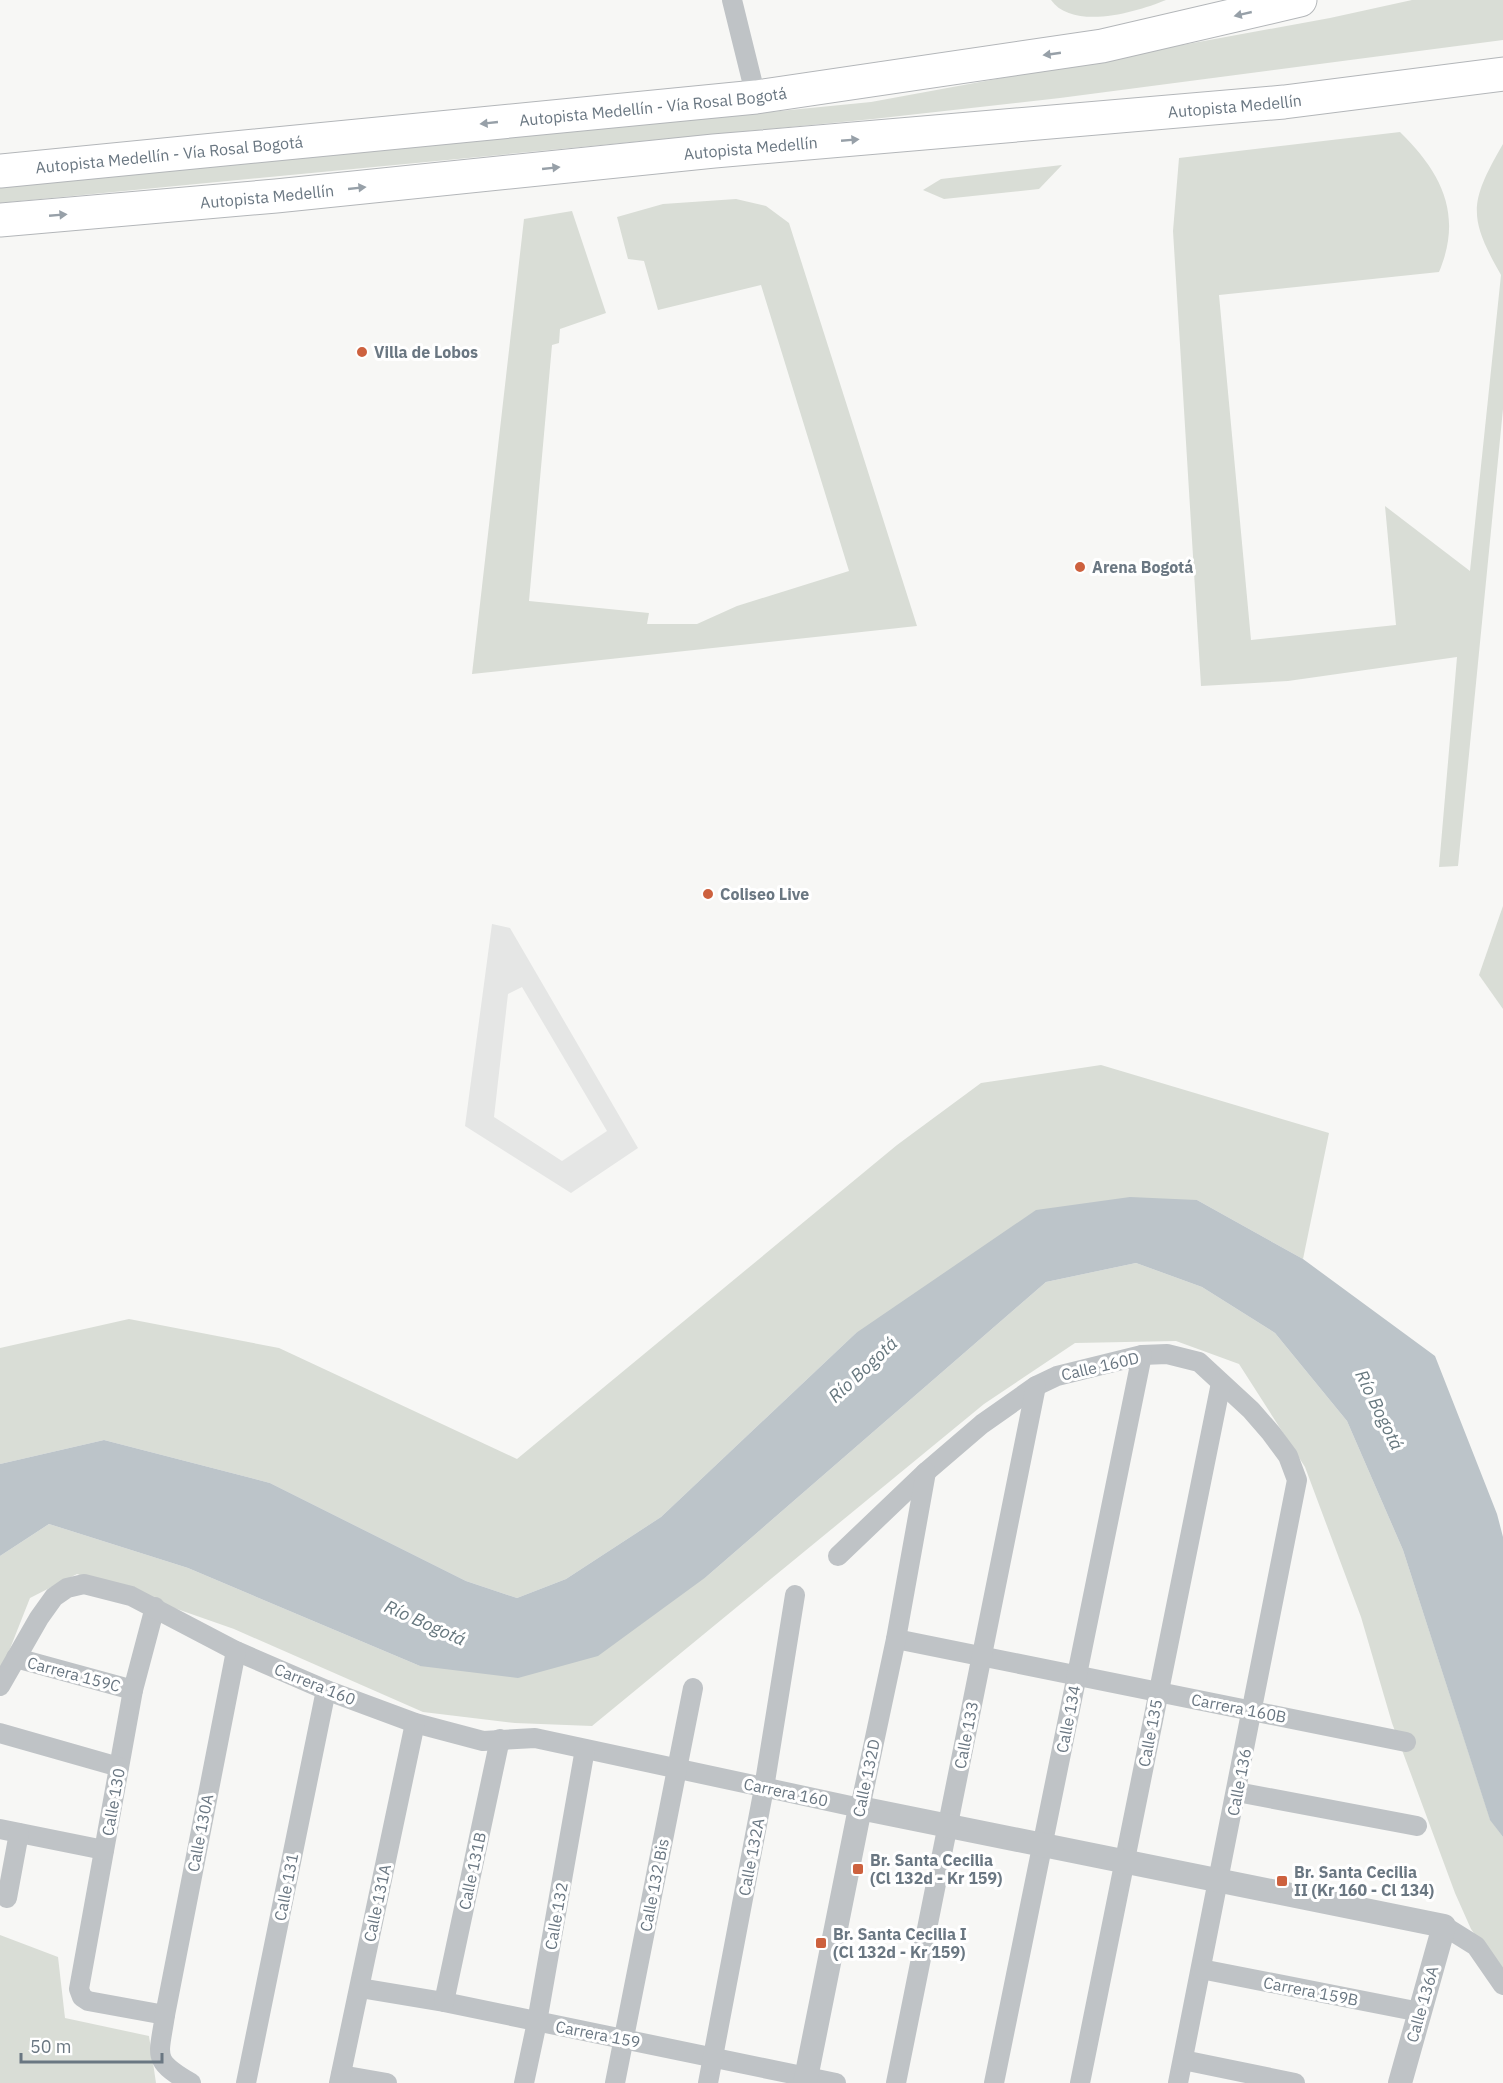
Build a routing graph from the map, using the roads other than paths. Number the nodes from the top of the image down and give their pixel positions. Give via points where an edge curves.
1 (732, 0) edge
2 (1300, 0) edge
3 (1503, 60) edge
4 (1503, 74) edge
5 (1414, 85) junction
6 (756, 97) junction
7 (0, 171) edge
8 (0, 220) edge
9 (1142, 1355) junction
10 (1221, 1383) junction
11 (1036, 1386) junction
12 (926, 1472) junction
13 (1297, 1480) joint
14 (838, 1556) dead end
15 (795, 1595) dead end
16 (155, 1607) junction
17 (896, 1639) junction
18 (236, 1651) junction
19 (982, 1656) junction
20 (16, 1658) junction
21 (1077, 1675) junction
22 (0, 1686) edge
23 (693, 1688) dead end
24 (133, 1690) junction
25 (326, 1690) junction
26 (1158, 1692) junction
27 (1254, 1711) junction
28 (415, 1723) junction
29 (0, 1733) edge
30 (500, 1739) junction
31 (1406, 1742) dead end
32 (585, 1749) junction
33 (119, 1767) junction
34 (677, 1769) junction
35 (764, 1788) junction
36 (1237, 1792) junction
37 (860, 1808) junction
38 (948, 1826) junction
39 (1417, 1826) dead end
40 (9, 1831) edge
41 (1042, 1845) junction
42 (104, 1850) junction
43 (1124, 1862) junction
44 (1219, 1881) junction
45 (8, 1898) dead end
46 (1444, 1926) junction
47 (1201, 1969) junction
48 (1503, 1985) edge
49 (360, 1988) junction
50 (444, 2002) junction
51 (1420, 2012) junction
52 (165, 2015) junction
53 (537, 2022) junction
54 (624, 2039) junction
55 (713, 2058) junction
56 (1183, 2060) junction
57 (340, 2079) edge
58 (805, 2080) edge
59 (191, 2083) edge
60 (246, 2083) edge
61 (387, 2083) edge
62 (524, 2083) edge
63 (615, 2083) edge
64 (708, 2083) edge
65 (836, 2083) edge
66 (896, 2083) edge
67 (994, 2083) edge
68 (1080, 2083) edge
69 (1178, 2083) edge
70 (1295, 2083) edge
71 (1400, 2083) edge

1 - 6 street
2 -> 6 highway, Autopista Medellín - Vía Rosal Bogotá via 1102,46
3 - 5 highway via 1426,71
4 - 5 highway, Autopista Medellín
8 -> 5 highway, Autopista Medellín via 714,151 1284,102
6 -> 7 highway, Autopista Medellín - Vía Rosal Bogotá
9 - 10 street, Calle 160D via 1167,1354 1199,1362
9 - 11 street, Calle 160D via 1057,1376
9 - 21 street, Calle 134
10 - 13 street, Calle 160D via 1271,1433 1288,1456
10 - 26 street, Calle 135
11 - 12 street, Calle 160D via 982,1424
11 - 19 street, Calle 133
12 - 14 street, Calle 160D
12 - 17 street, Calle 132D
13 - 27 street, Calle 136
15 - 35 street, Calle 132A
16 - 18 street, Carrera 160
16 - 20 street, Carrera 160 via 131,1596 84,1584 67,1588 54,1597
16 - 24 street, Calle 130
17 - 19 street, Carrera 160B
17 - 37 street, Calle 132D
18 - 25 street, Carrera 160
18 - 52 street, Calle 130A
19 - 21 street, Carrera 160B
19 - 38 street, Calle 133
20 - 22 street
20 - 24 street, Carrera 159C
21 - 26 street, Carrera 160B
21 - 41 street, Calle 134
23 - 34 street, Calle 132 Bis
24 - 33 street, Calle 130
25 - 28 street, Carrera 160
25 - 60 street, Calle 131
26 - 27 street, Carrera 160B
26 - 43 street, Calle 135
27 - 31 street, Carrera 160B
27 - 36 street, Calle 136
28 - 30 street, Carrera 160 via 483,1741
28 - 49 street, Calle 131A
29 - 33 street
30 - 32 street, Carrera 160 via 535,1738
30 - 50 street, Calle 131B
32 - 34 street, Carrera 160
32 - 53 street, Calle 132
33 - 42 street, Calle 130
34 - 35 street, Carrera 160
34 - 54 street, Calle 132 Bis
35 - 37 street, Carrera 160
35 - 55 street, Calle 132A
36 - 39 street
36 - 44 street, Calle 136
37 - 38 street, Carrera 160
37 - 58 street, Calle 132D
38 - 41 street, Carrera 160
38 - 66 street, Calle 133
40 - 42 street
40 - 45 street
41 - 43 street, Carrera 160
41 - 67 street, Calle 134
42 - 52 street, Calle 130 via 79,1989 88,2001
43 - 44 street, Carrera 160
43 - 68 street, Calle 135
44 - 46 street, Carrera 160
44 - 47 street, Calle 136
46 - 48 street, Carrera 160 via 1476,1946
46 - 51 street, Calle 136A
47 - 51 street, Carrera 159B
47 - 56 street, Calle 136
49 - 50 street, Carrera 159
49 - 57 street, Calle 131A
50 - 53 street, Carrera 159
51 - 71 street, Calle 136A
52 - 59 street, Calle 130A via 160,2062
53 - 54 street, Carrera 159
53 - 62 street, Calle 132
54 - 55 street, Carrera 159
54 - 63 street, Calle 132 Bis
55 - 58 street, Carrera 159
55 - 64 street, Calle 132A
56 - 69 street, Calle 136
56 - 70 street
57 - 61 street
58 - 65 street, Carrera 159

